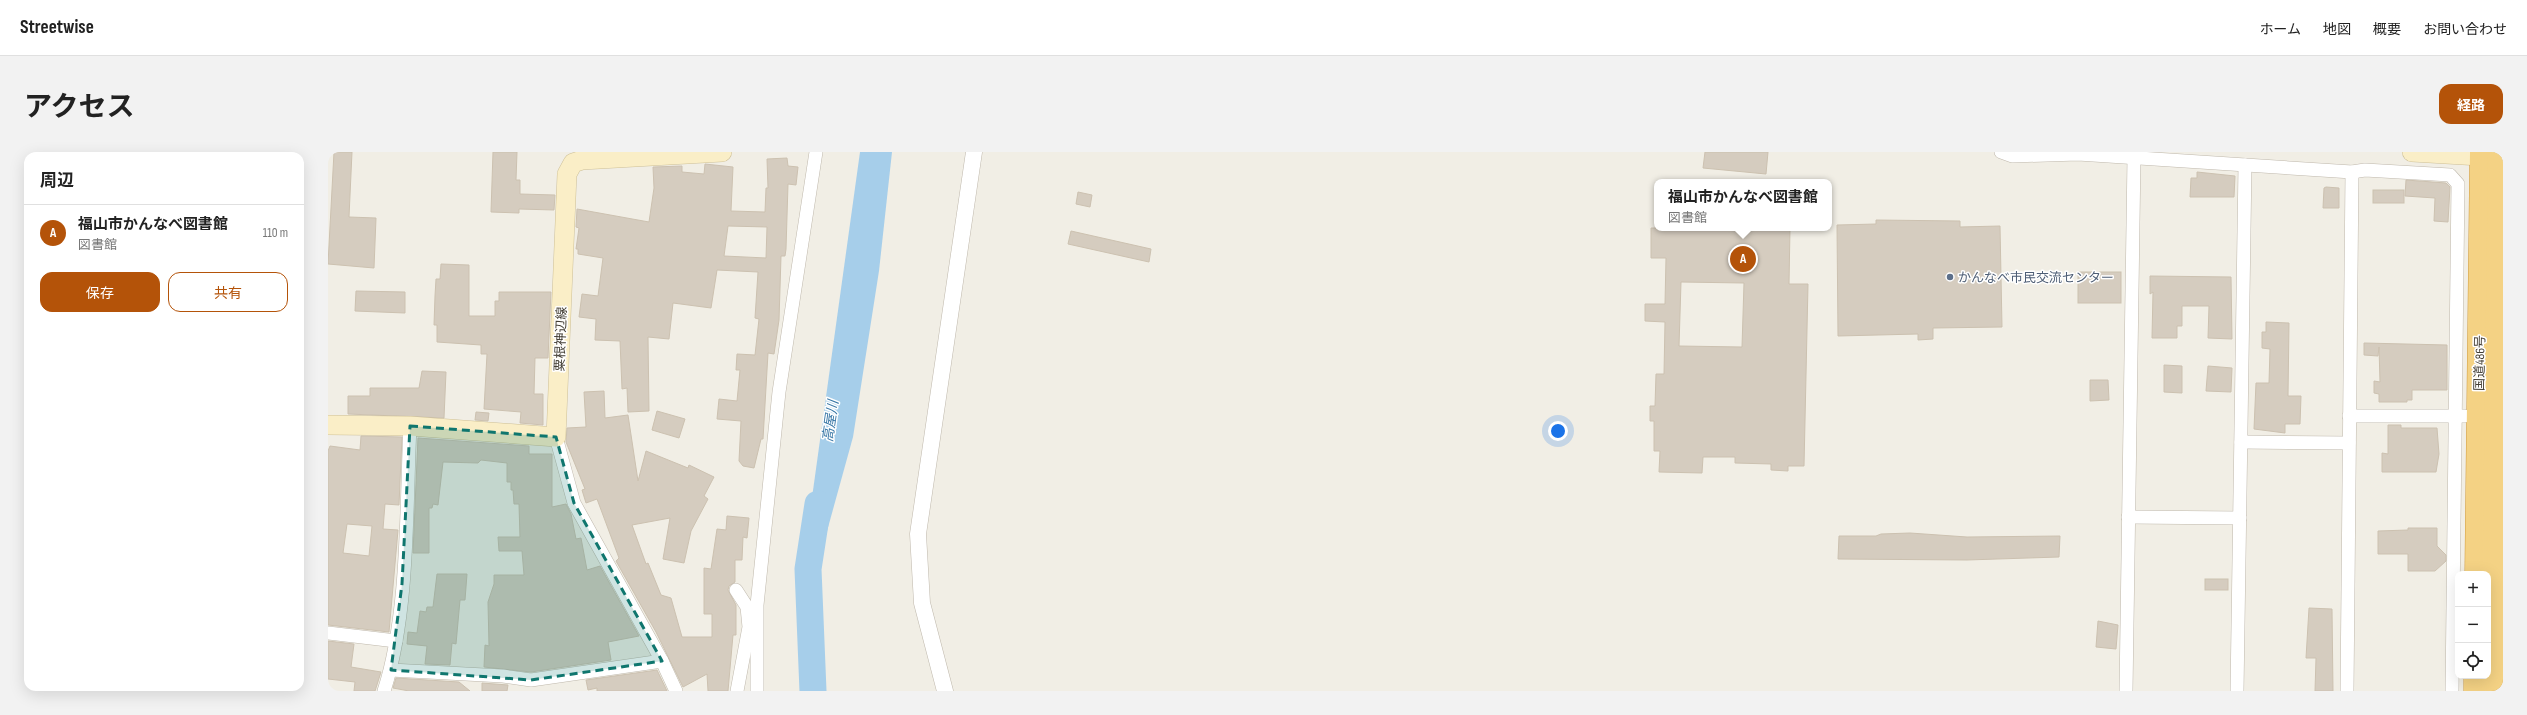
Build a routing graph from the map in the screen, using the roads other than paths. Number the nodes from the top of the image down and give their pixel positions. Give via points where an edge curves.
1 (722, 152) edge
2 (816, 152) edge
3 (974, 152) edge
4 (2001, 152) edge
5 (2412, 152) edge
6 (685, 153) edge
7 (2492, 155) edge
8 (2134, 157) junction
9 (572, 158) edge
10 (2245, 165) junction
11 (2352, 172) junction
12 (2457, 415) junction
13 (2349, 416) junction
14 (2492, 416) edge
15 (328, 425) edge
16 (410, 426) junction
17 (556, 437) junction
18 (2241, 442) junction
19 (2349, 443) junction
20 (2128, 517) junction
21 (2240, 518) junction
22 (2486, 519) junction
23 (2477, 571) edge
24 (736, 590) dead end
25 (328, 633) edge
26 (396, 641) junction
27 (662, 661) junction
28 (391, 670) junction
29 (2475, 679) edge
30 (384, 691) edge
31 (676, 691) edge
32 (737, 691) edge
33 (757, 691) edge
34 (945, 691) edge
35 (2126, 691) edge
36 (2237, 691) edge
37 (2347, 691) edge
38 (2452, 691) edge
39 (2475, 691) edge
40 (2492, 691) edge

1 - 6 main road, 粟根神辺線
2 - 33 street via 779,392 757,605
3 - 34 street via 918,534 922,603
4 - 8 street via 2012,156 2078,154
5 - 7 main road
6 - 9 main road, 粟根神辺線 via 582,160
7 - 14 highway, 国道486号
8 - 10 street
8 - 20 street
9 - 17 main road, 粟根神辺線 via 567,174
10 - 11 street
10 - 18 street
11 - 12 street via 2365,170 2450,175 2458,184
11 - 13 street
12 - 13 street
12 - 14 street
12 - 38 street
13 - 19 street
14 - 22 highway, 国道486号
15 - 16 main road
16 - 17 main road
16 - 26 street via 402,584
17 - 27 street via 574,503
18 - 19 street
18 - 21 street
19 - 37 street
20 - 21 street
20 - 35 street
21 - 36 street
22 - 23 highway, 国道486号
22 - 40 highway, 国道486号
24 - 32 street via 747,607 749,627
25 - 26 street
26 - 28 street
27 - 28 street via 531,680 504,676
27 - 31 street
28 - 30 street
29 - 39 highway

